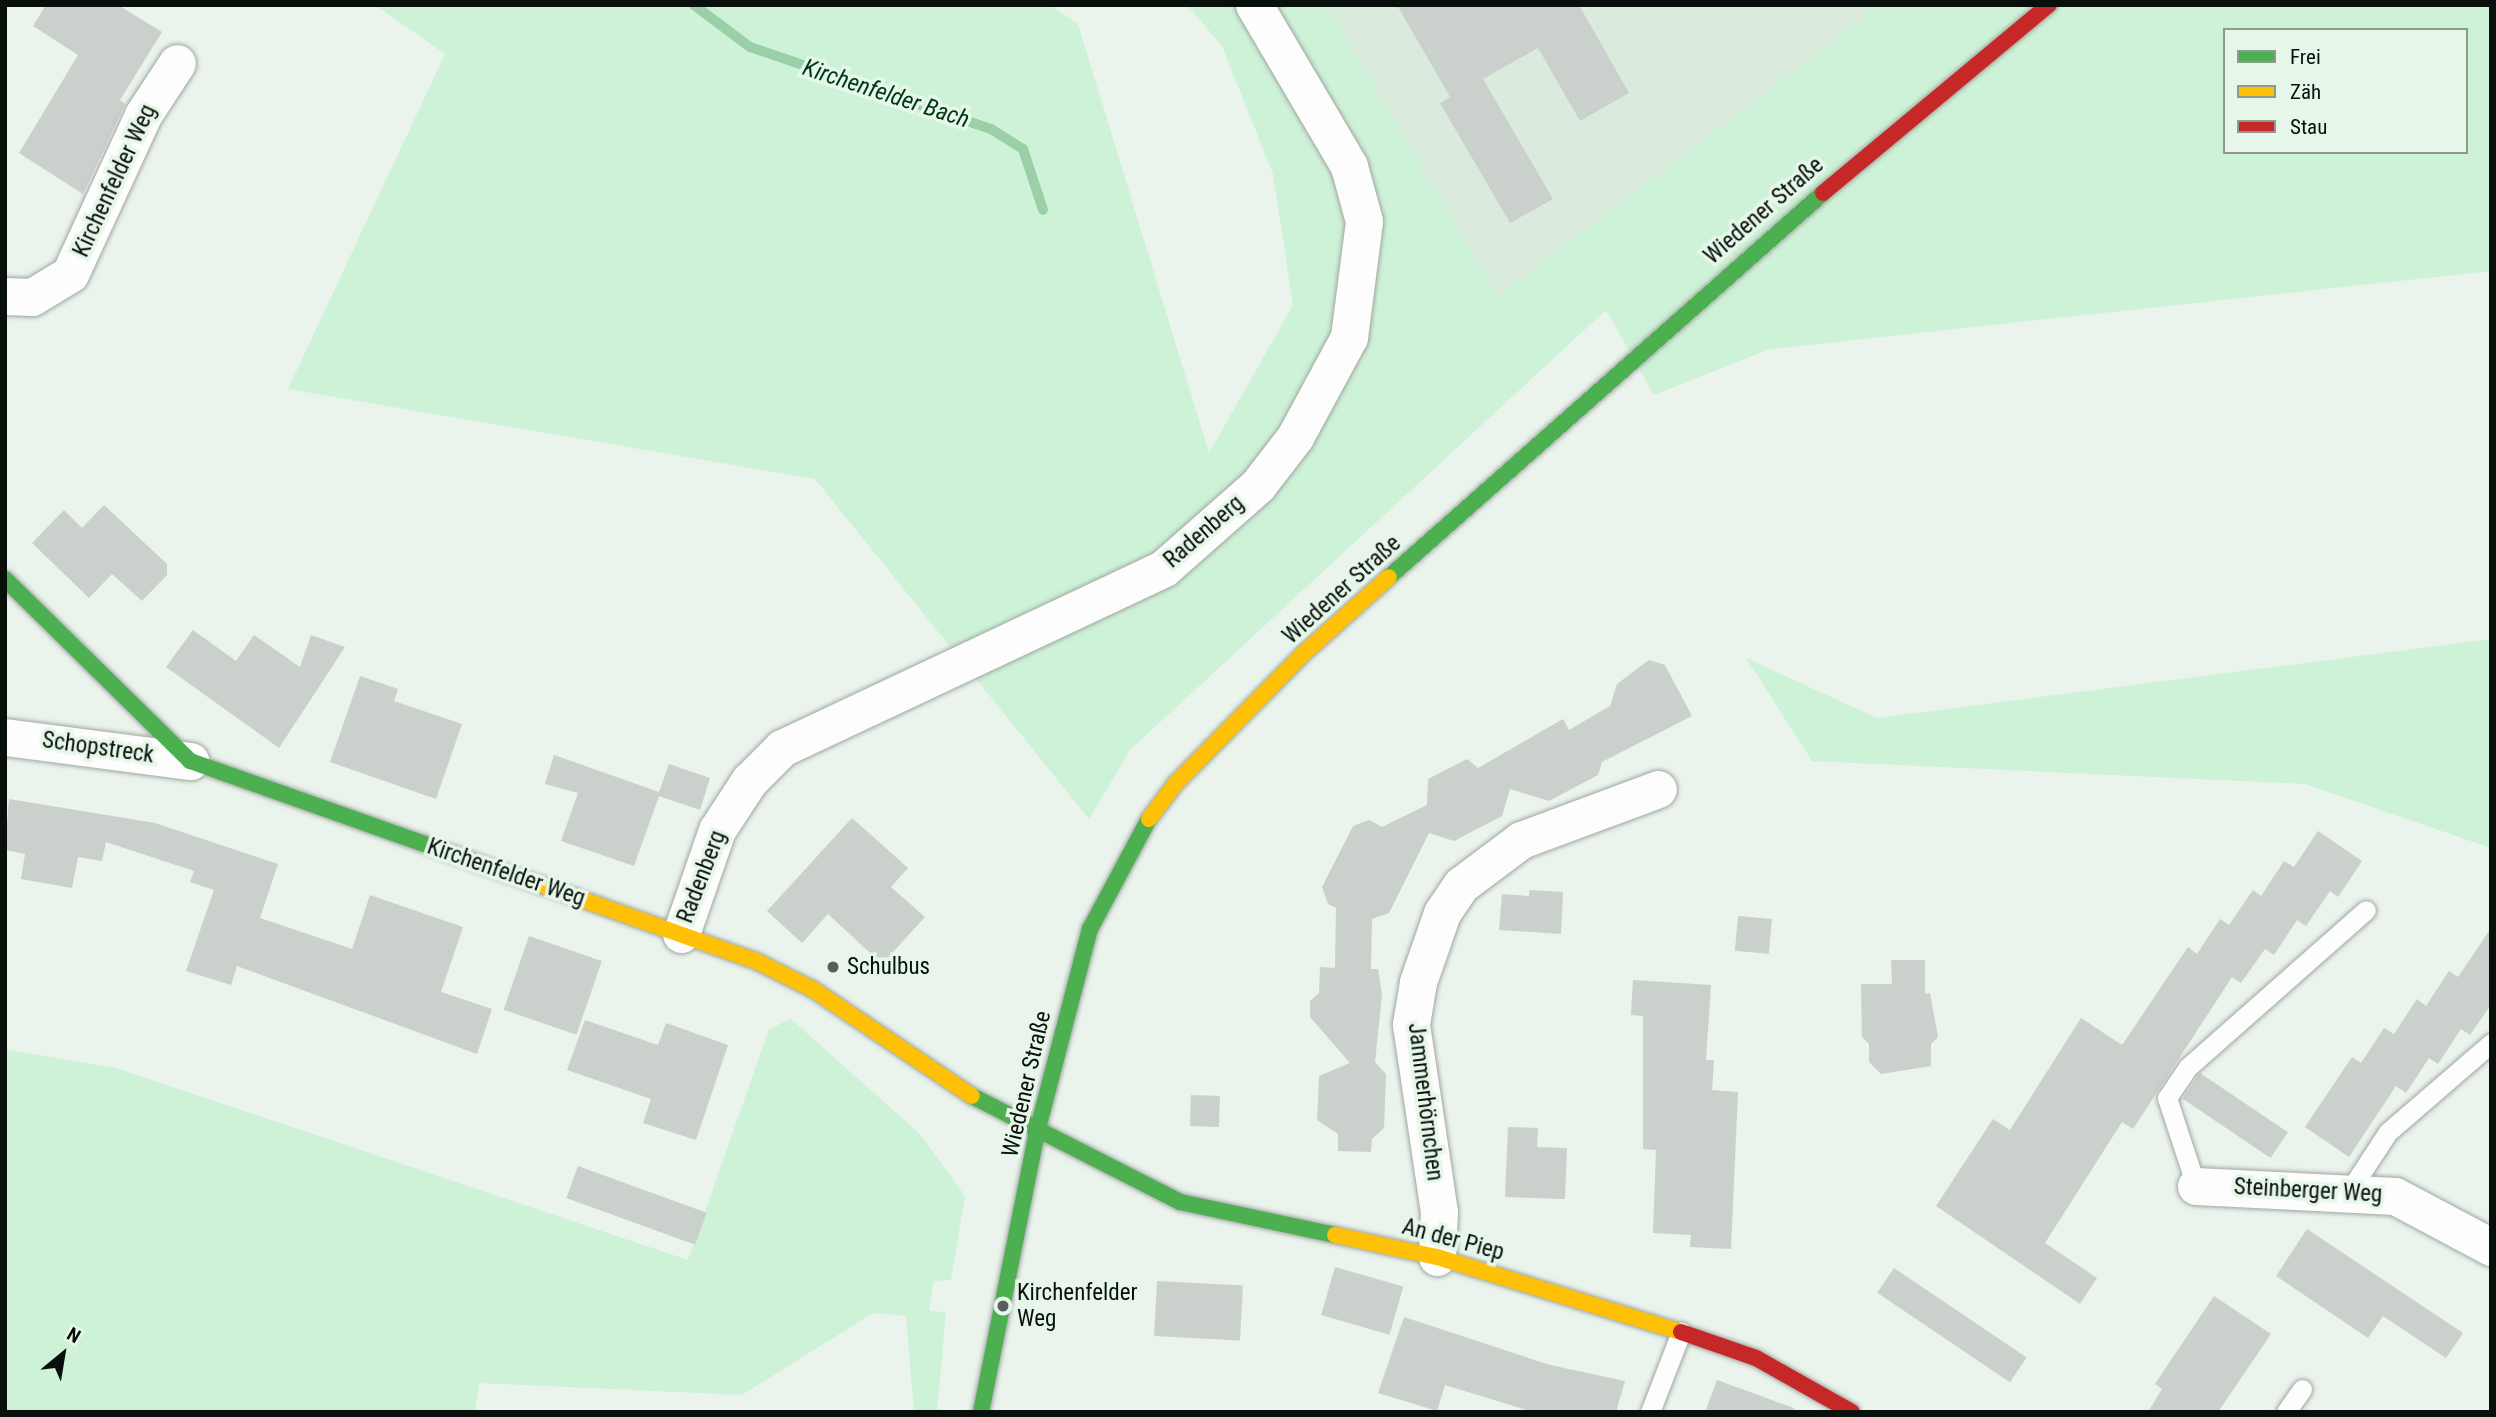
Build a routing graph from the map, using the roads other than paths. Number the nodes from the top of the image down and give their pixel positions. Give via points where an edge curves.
1 (1254, 5) edge
2 (2049, 5) edge
3 (177, 63) dead end
4 (5, 296) edge
5 (5, 579) edge
6 (14, 730) edge
7 (190, 761) junction
8 (1658, 789) dead end
9 (2366, 910) dead end
10 (681, 934) junction
11 (2491, 1043) edge
12 (1037, 1132) junction
13 (2196, 1186) joint
14 (2350, 1190) junction
15 (2491, 1247) edge
16 (1437, 1256) junction
17 (1681, 1332) junction
18 (2302, 1389) dead end
19 (981, 1412) edge
20 (1650, 1412) edge
21 (1852, 1412) edge
22 (2286, 1412) edge

1 - 10 street, Radenberg via 1349,166 1364,221 1349,337 1295,437 1249,494 1164,568 782,748 749,780 717,830
2 - 12 street, Wiedener Straße via 1754,250 1303,654 1176,783 1138,835 1090,929
3 - 4 street, Kirchenfelder Weg via 143,115 70,274 32,296
5 - 7 street, Kirchenfelder Weg via 61,644
6 - 7 street, Schopstreck
7 - 10 street, Kirchenfelder Weg
8 - 16 street, Jammerhörnchen via 1521,840 1461,885 1442,913 1418,982 1411,1024 1439,1212
9 - 13 lane via 2188,1067 2167,1098
10 - 12 street, Kirchenfelder Weg via 814,990 950,1085
11 - 14 lane via 2388,1132
12 - 16 street, An der Piep via 1180,1202
12 - 19 street, Wiedener Straße
13 - 14 street, Steinberger Weg
14 - 15 street, Steinberger Weg via 2395,1196
16 - 17 street, An der Piep
17 - 20 lane
17 - 21 street, An der Piep via 1793,1375
18 - 22 lane

